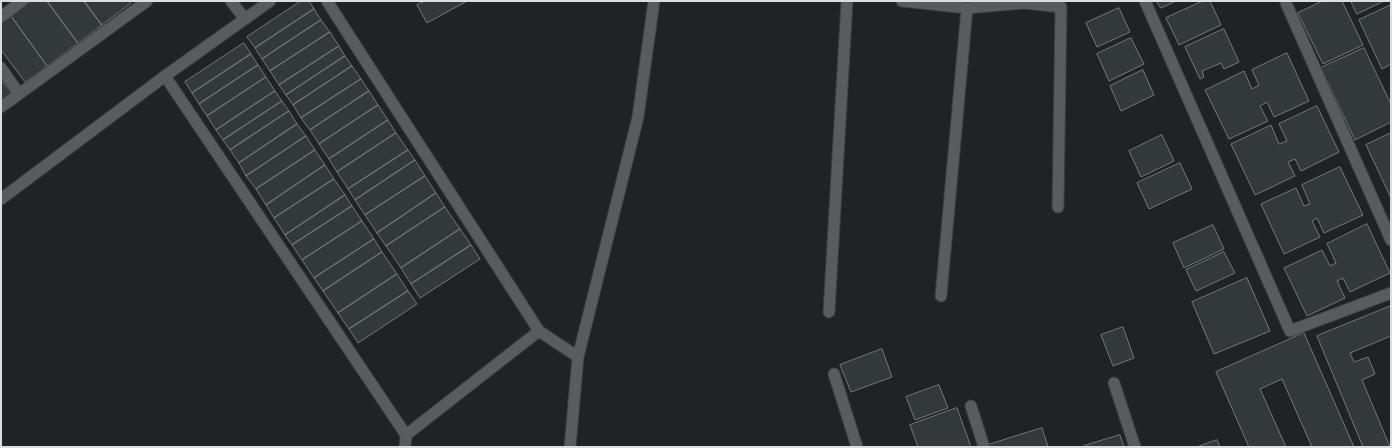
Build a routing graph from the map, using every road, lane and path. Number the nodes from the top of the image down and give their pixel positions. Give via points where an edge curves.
1 (22, 1) edge
2 (147, 1) edge
3 (231, 1) edge
4 (270, 1) edge
5 (327, 1) edge
6 (654, 1) edge
7 (847, 1) edge
8 (1145, 1) edge
9 (909, 2) edge
10 (1023, 2) edge
11 (1286, 3) dead end
12 (967, 8) junction
13 (1, 17) edge
14 (245, 20) junction
15 (1, 68) edge
16 (164, 76) junction
17 (19, 94) junction
18 (1, 107) edge
19 (1, 199) edge
20 (1058, 207) dead end
21 (1391, 240) edge
22 (1391, 292) edge
23 (940, 296) dead end
24 (828, 312) dead end
25 (539, 331) junction
26 (578, 357) junction
27 (834, 374) dead end
28 (1114, 383) dead end
29 (971, 406) dead end
30 (406, 435) junction
31 (405, 447) edge
32 (570, 447) edge
33 (857, 447) edge
34 (984, 447) edge
35 (1135, 447) edge

1 - 13 street
2 - 17 street
3 - 14 street
4 - 14 street
5 - 25 street
6 - 26 street via 638,117
7 - 24 street
8 - 22 street via 1290,331
9 - 12 street
10 - 12 street
10 - 20 street via 1061,7
11 - 21 street
12 - 23 street
14 - 16 street
15 - 17 street
16 - 19 street
16 - 30 street
17 - 18 street
25 - 26 street
25 - 30 street
26 - 32 street
27 - 33 street
28 - 35 street
29 - 34 street
30 - 31 street

